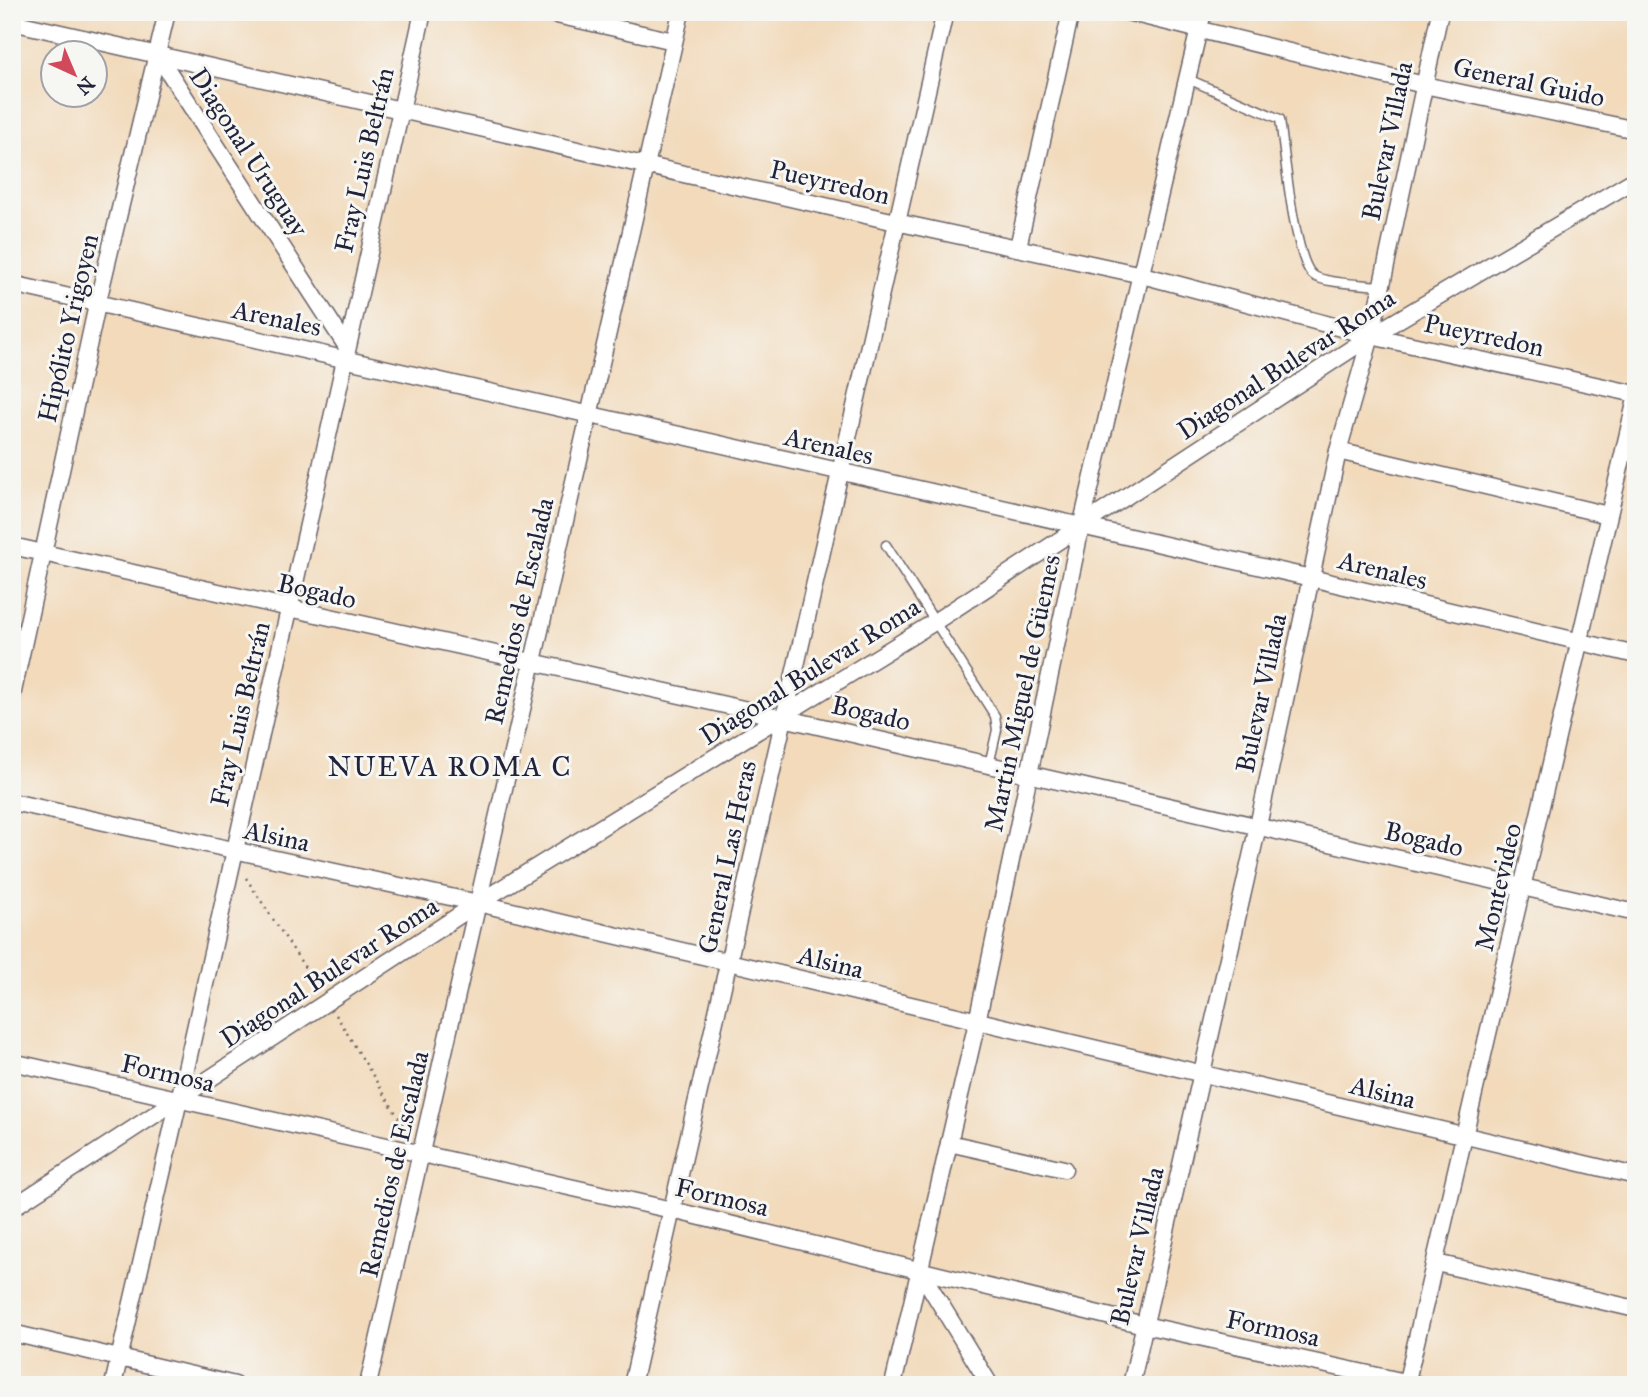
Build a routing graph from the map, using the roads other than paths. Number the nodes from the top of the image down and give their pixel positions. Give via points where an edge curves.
1 (167, 12) edge
2 (423, 12) edge
3 (543, 12) edge
4 (681, 12) edge
5 (945, 12) edge
6 (1071, 12) edge
7 (1127, 12) edge
8 (1203, 12) edge
9 (1440, 12) edge
10 (12, 22) edge
11 (1199, 30) junction
12 (674, 41) junction
13 (157, 54) junction
14 (1188, 79) junction
15 (1424, 85) junction
16 (400, 110) junction
17 (1636, 130) edge
18 (644, 165) junction
19 (1636, 179) edge
20 (896, 222) junction
21 (1018, 247) junction
22 (1142, 275) junction
23 (12, 285) edge
24 (1381, 286) junction
25 (97, 305) junction
26 (1371, 336) junction
27 (345, 353) junction
28 (1636, 394) edge
29 (1636, 399) edge
30 (589, 417) junction
31 (1338, 451) junction
32 (838, 473) junction
33 (1608, 515) junction
34 (1081, 527) junction
35 (886, 545) dead end
36 (12, 546) edge
37 (43, 553) junction
38 (1311, 578) junction
39 (288, 609) junction
40 (936, 621) junction
41 (1580, 644) junction
42 (1636, 655) edge
43 (533, 663) junction
44 (12, 696) edge
45 (783, 718) junction
46 (989, 765) junction
47 (1031, 774) junction
48 (12, 802) edge
49 (1258, 827) junction
50 (234, 852) junction
51 (1523, 887) junction
52 (478, 903) junction
53 (1636, 913) edge
54 (729, 962) junction
55 (976, 1022) junction
56 (12, 1062) edge
57 (1201, 1072) junction
58 (180, 1100) junction
59 (1465, 1137) junction
60 (949, 1143) junction
61 (421, 1155) junction
62 (1064, 1169) dead end
63 (1636, 1176) edge
64 (12, 1208) edge
65 (672, 1210) junction
66 (1436, 1263) junction
67 (919, 1269) junction
68 (1636, 1309) edge
69 (1144, 1325) junction
70 (12, 1333) edge
71 (118, 1359) junction
72 (1411, 1384) edge
73 (113, 1385) edge
74 (235, 1385) edge
75 (368, 1385) edge
76 (632, 1385) edge
77 (893, 1385) edge
78 (990, 1385) edge
79 (1131, 1385) edge

1 - 13 street, Hipólito Yrigoyen
2 - 16 street, Fray Luis Beltrán
3 - 12 street
4 - 12 street, Remedios de Escalada
5 - 20 street, General Las Heras
6 - 21 street
7 - 11 street, General Guido
8 - 11 street, Martin Miguel de Güemes
9 - 15 street, Bulevar Villada
10 - 13 street, Pueyrredon
11 - 14 street, Martin Miguel de Güemes
11 - 15 street, General Guido
12 - 18 street, Remedios de Escalada
13 - 16 street, Pueyrredon
13 - 25 street, Hipólito Yrigoyen
13 - 27 street, Diagonal Uruguay
14 - 22 street, Martin Miguel de Güemes
14 - 24 lane via 1280,119 1297,238 1310,274
15 - 17 street, General Guido
15 - 24 street, Bulevar Villada
16 - 18 street, Pueyrredon
16 - 27 street, Fray Luis Beltrán
18 - 20 street, Pueyrredon
18 - 30 street, Remedios de Escalada
19 - 26 street, Diagonal Bulevar Roma
20 - 21 street, Pueyrredon
20 - 32 street, General Las Heras
21 - 22 street, Pueyrredon
22 - 26 street, Pueyrredon
22 - 34 street, Martin Miguel de Güemes
23 - 25 street, Arenales
24 - 26 street, Bulevar Villada
25 - 27 street, Arenales
25 - 37 street, Hipólito Yrigoyen
26 - 28 street, Pueyrredon
26 - 31 street, Bulevar Villada
26 - 34 street, Diagonal Bulevar Roma
27 - 30 street, Arenales
27 - 39 street, Fray Luis Beltrán
29 - 33 street, Montevideo
30 - 32 street, Arenales
30 - 43 street, Remedios de Escalada
31 - 33 street
31 - 38 street, Bulevar Villada
32 - 34 street, Arenales
32 - 45 street, General Las Heras
33 - 41 street, Montevideo
34 - 38 street, Arenales
34 - 40 street, Diagonal Bulevar Roma
34 - 47 street, Martin Miguel de Güemes
35 - 40 lane
36 - 37 street, Bogado
37 - 39 street, Bogado
37 - 44 street, Hipólito Yrigoyen
38 - 41 street, Arenales
38 - 49 street, Bulevar Villada
39 - 43 street, Bogado
39 - 50 street, Fray Luis Beltrán
40 - 45 street, Diagonal Bulevar Roma
40 - 46 lane via 995,716 997,730
41 - 42 street, Arenales
41 - 51 street, Montevideo
43 - 45 street, Bogado
43 - 52 street, Remedios de Escalada
45 - 46 street, Bogado
45 - 52 street, Diagonal Bulevar Roma
45 - 54 street, General Las Heras
46 - 47 street, Bogado
47 - 49 street, Bogado
47 - 55 street, Martin Miguel de Güemes
48 - 50 street, Alsina
49 - 51 street, Bogado
49 - 57 street, Bulevar Villada
50 - 52 street, Alsina
50 - 58 street, Fray Luis Beltrán
51 - 53 street, Bogado
51 - 59 street, Montevideo
52 - 54 street, Alsina
52 - 58 street, Diagonal Bulevar Roma
52 - 61 street, Remedios de Escalada
54 - 55 street, Alsina
54 - 65 street, General Las Heras
55 - 57 street, Alsina
55 - 60 street, Martin Miguel de Güemes
56 - 58 street, Formosa
57 - 59 street, Alsina
57 - 69 street, Bulevar Villada
58 - 61 street, Formosa
58 - 64 street, Diagonal Bulevar Roma
58 - 71 street, Fray Luis Beltrán
59 - 63 street, Alsina
59 - 66 street, Montevideo
60 - 62 street
60 - 67 street, Martin Miguel de Güemes
61 - 65 street, Formosa
61 - 75 street, Remedios de Escalada
65 - 67 street, Formosa
65 - 76 street, General Las Heras
66 - 68 street
66 - 72 street, Montevideo
67 - 69 street, Formosa
67 - 77 street, Martin Miguel de Güemes
67 - 78 street
69 - 72 street, Formosa
69 - 79 street, Bulevar Villada
70 - 71 street
71 - 73 street, Fray Luis Beltrán
71 - 74 street

